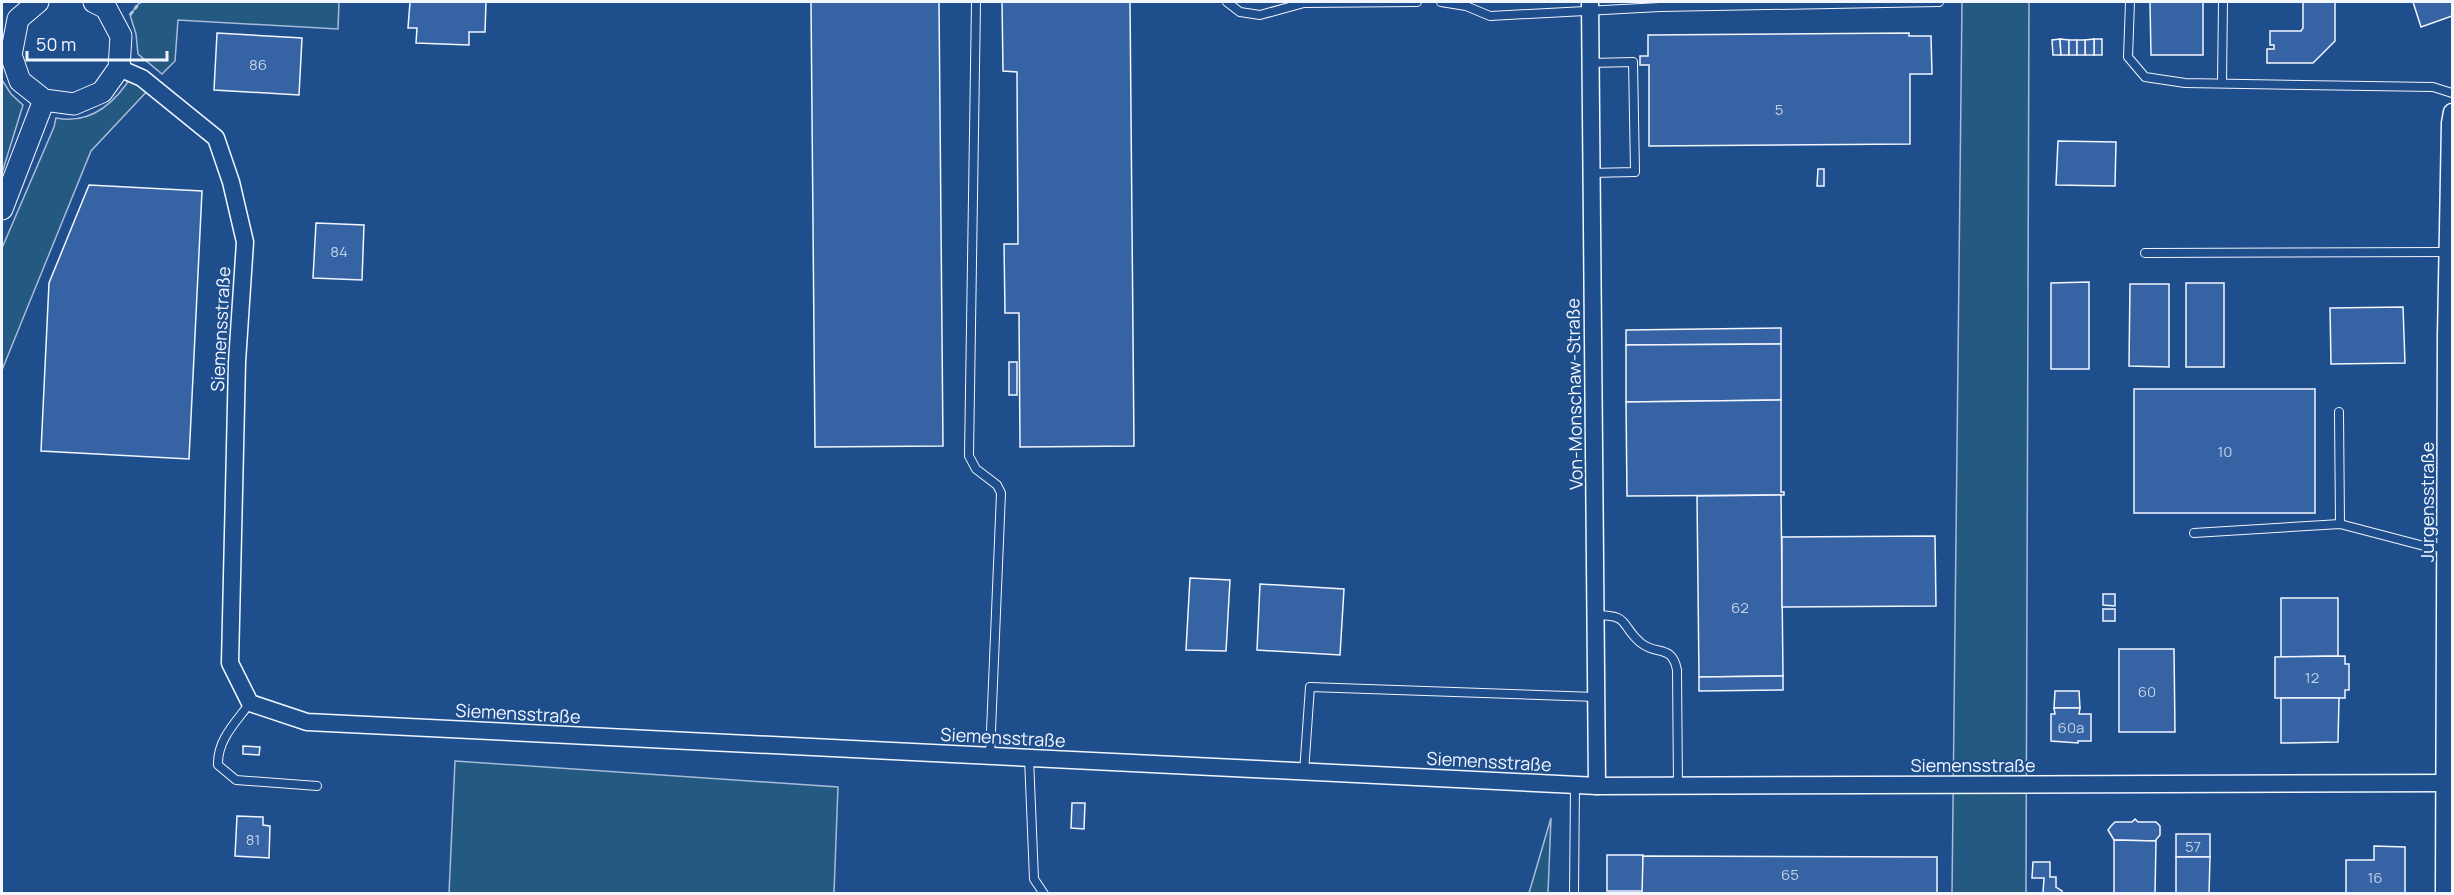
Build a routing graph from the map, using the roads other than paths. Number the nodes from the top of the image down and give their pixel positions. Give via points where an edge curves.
1 (38, 2) edge
2 (976, 2) edge
3 (1227, 2) edge
4 (1417, 2) edge
5 (1441, 2) edge
6 (1939, 2) edge
7 (2130, 2) edge
8 (2223, 2) edge
9 (103, 4) edge
10 (1590, 6) edge
11 (6, 55) edge
12 (1590, 63) junction
13 (119, 68) junction
14 (2222, 83) junction
15 (2452, 93) edge
16 (44, 100) junction
17 (2452, 112) edge
18 (1590, 173) junction
19 (2, 209) edge
20 (2449, 252) junction
21 (2145, 253) dead end
22 (2339, 412) dead end
23 (2340, 524) junction
24 (2194, 533) dead end
25 (2446, 548) junction
26 (1595, 615) junction
27 (1596, 697) junction
28 (249, 703) junction
29 (990, 755) junction
30 (1029, 758) junction
31 (1304, 772) junction
32 (2449, 783) edge
33 (1575, 785) junction
34 (317, 786) dead end
35 (1597, 786) junction
36 (1678, 786) junction
37 (1044, 894) edge
38 (1574, 894) edge
39 (2444, 894) edge

1 - 11 street via 18,19
2 - 29 lane via 969,456 976,469 997,485 1001,493
3 - 4 lane via 1240,12 1260,15 1304,3
5 - 10 lane via 1466,6 1490,16
6 - 10 lane
7 - 14 lane via 2128,57 2145,77
8 - 14 lane
9 - 13 street via 121,36
10 - 12 street, Von-Monschaw-Straße
11 - 16 street via 20,81
12 - 18 street, Von-Monschaw-Straße
12 - 18 lane via 1633,62 1635,172
13 - 16 street via 102,93 74,104
13 - 28 street, Siemensstraße via 142,78 216,138 231,182 244,242 237,362 230,663
14 - 15 lane via 2433,87
16 - 19 street
17 - 20 street, Jurgensstraße
18 - 26 street, Von-Monschaw-Straße
20 - 21 lane
20 - 25 street, Jurgensstraße
22 - 23 lane
23 - 24 lane
23 - 25 lane
25 - 32 street, Jurgensstraße
26 - 27 street, Von-Monschaw-Straße
26 - 36 lane via 1623,619 1642,644 1668,653 1675,660
27 - 31 lane via 1310,687
27 - 35 street, Von-Monschaw-Straße
28 - 29 street, Siemensstraße via 307,722
28 - 34 lane via 225,735 218,765 236,780
29 - 30 street, Siemensstraße
30 - 31 street, Siemensstraße
30 - 37 lane via 1034,879
31 - 33 street, Siemensstraße
32 - 36 street, Siemensstraße
32 - 39 street, Jurgensstraße
33 - 35 street, Siemensstraße
33 - 38 lane
35 - 36 street, Siemensstraße

